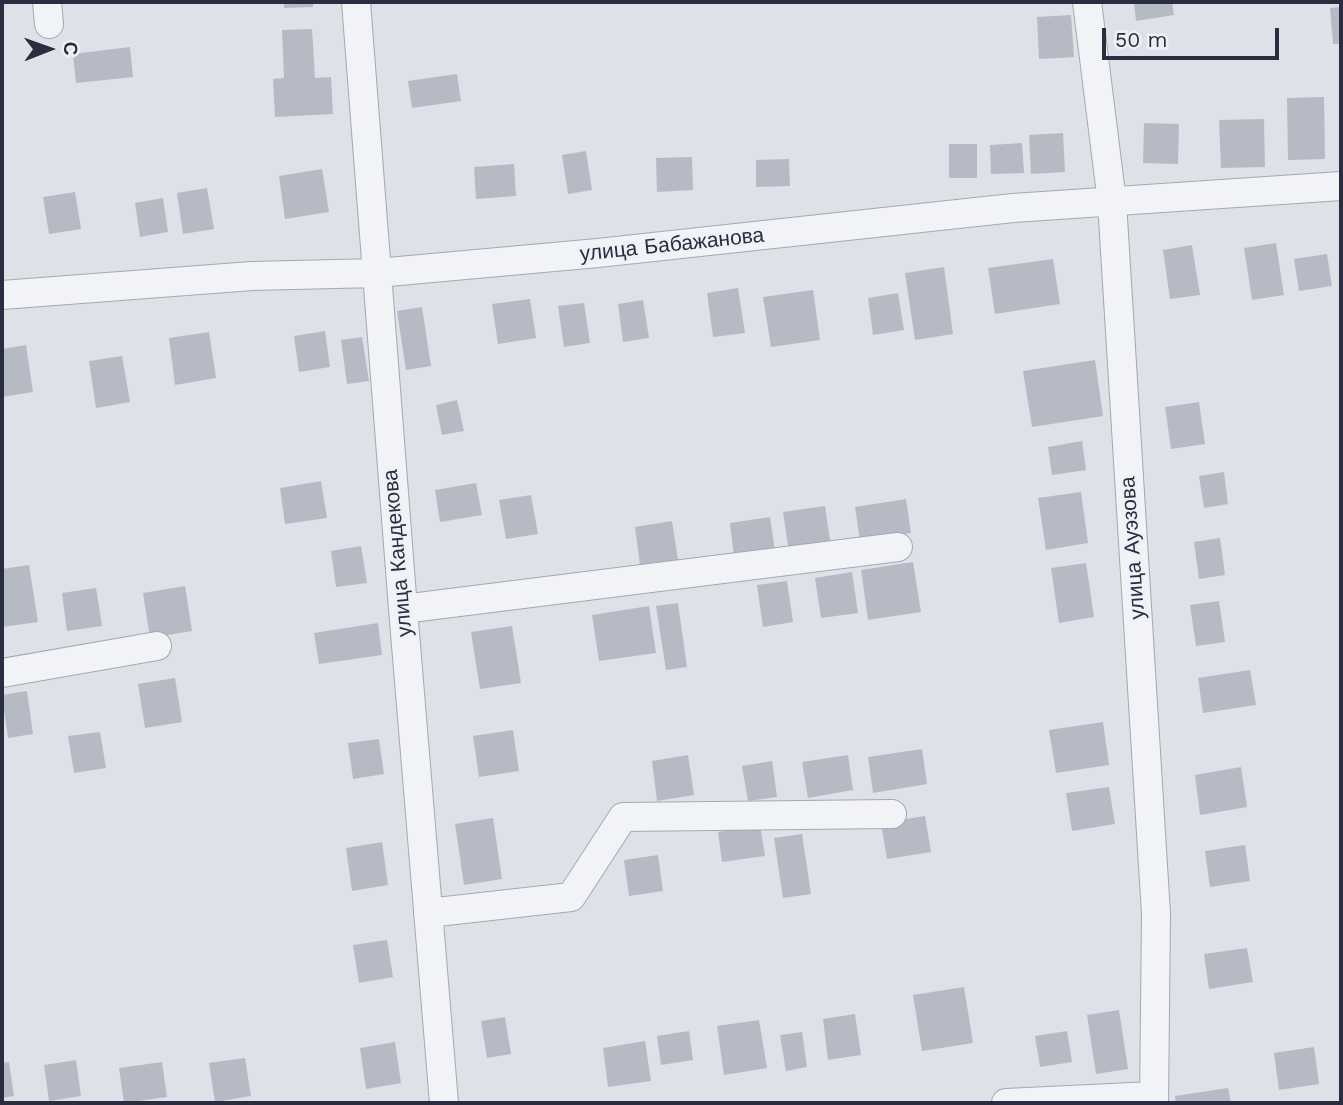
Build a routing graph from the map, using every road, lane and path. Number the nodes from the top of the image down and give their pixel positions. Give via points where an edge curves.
1 (356, 2) edge
2 (1087, 2) edge
3 (1341, 186) edge
4 (1112, 202) junction
5 (377, 273) junction
6 (2, 295) edge
7 (898, 547) dead end
8 (402, 609) junction
9 (157, 646) dead end
10 (2, 673) edge
11 (892, 814) dead end
12 (428, 913) junction
13 (1154, 1100) edge
14 (444, 1103) edge
15 (1006, 1103) edge

1 - 5 street, улица Кандекова
2 - 4 street, улица Ауэзова
3 - 4 street, улица Бабажанова
4 - 5 street, улица Бабажанова via 1013,208
4 - 13 street, улица Ауэзова via 1156,914
5 - 6 street, улица Бабажанова via 252,276
5 - 8 street, улица Кандекова
7 - 8 street
8 - 12 street, улица Кандекова
9 - 10 street
11 - 12 street via 623,817 571,897
12 - 14 street, улица Кандекова
13 - 15 street

